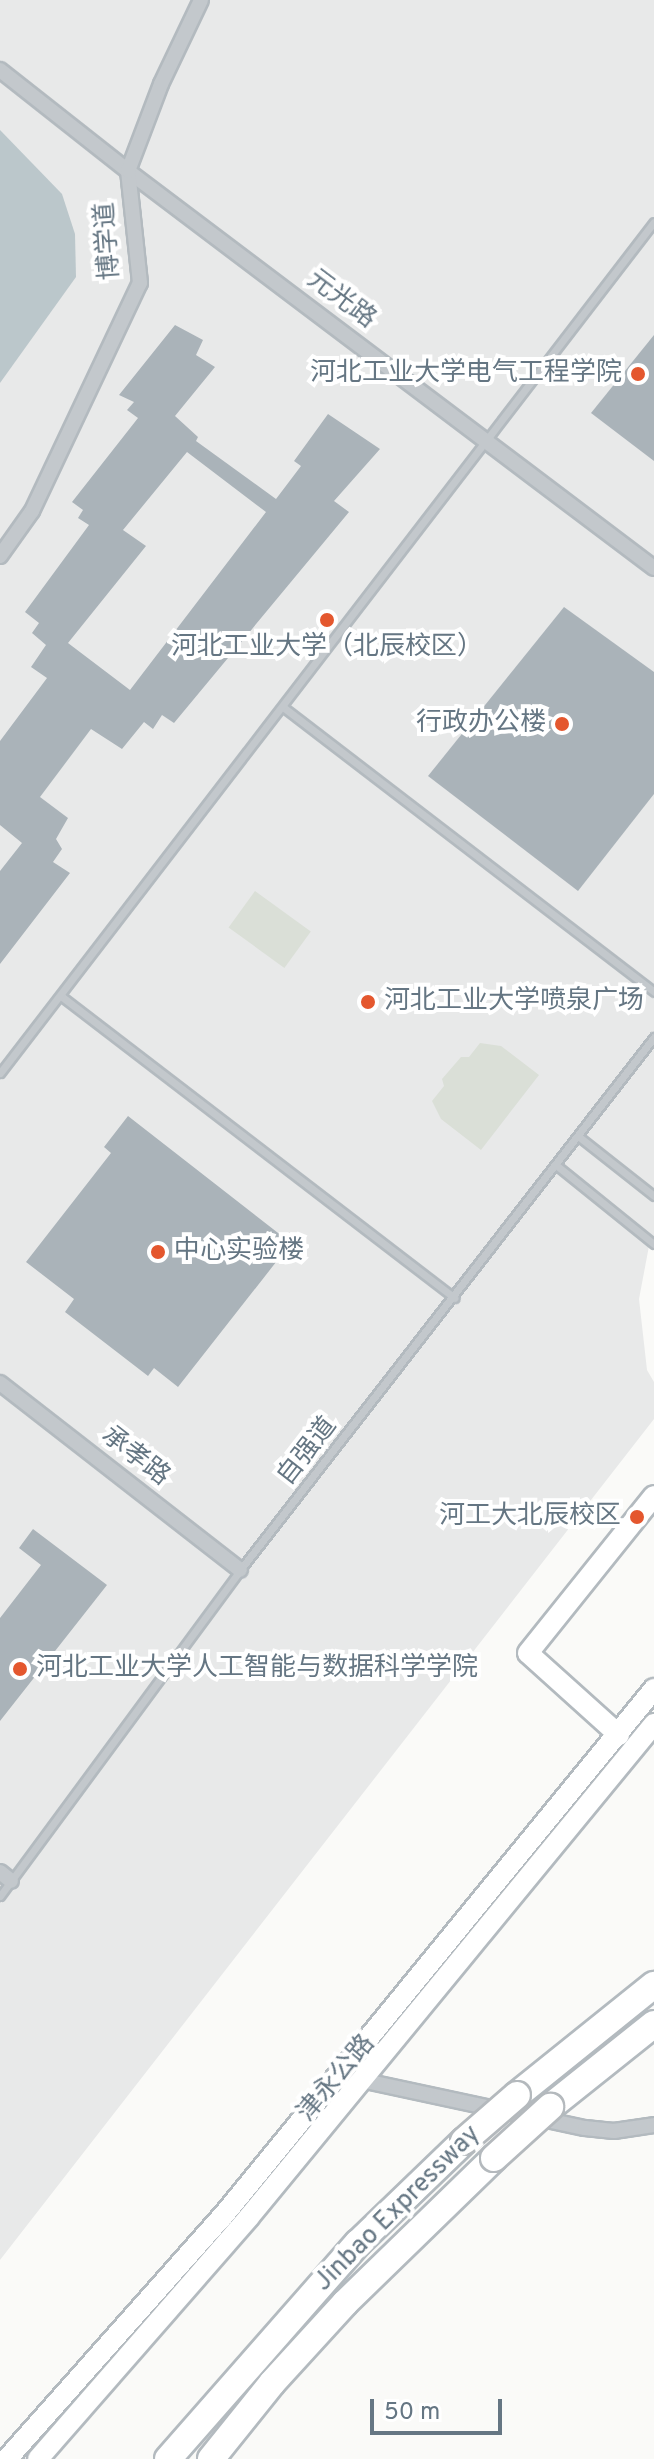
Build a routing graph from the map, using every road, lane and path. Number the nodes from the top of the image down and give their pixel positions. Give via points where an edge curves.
1 (201, 0) edge
2 (0, 70) edge
3 (128, 171) junction
4 (654, 222) edge
5 (488, 441) junction
6 (0, 556) edge
7 (654, 568) edge
8 (283, 707) junction
9 (654, 992) edge
10 (61, 996) junction
11 (654, 1037) edge
12 (0, 1073) edge
13 (578, 1136) junction
14 (556, 1165) junction
15 (654, 1196) edge
16 (654, 1244) edge
17 (454, 1298) junction
18 (0, 1383) edge
19 (654, 1496) edge
20 (240, 1570) junction
21 (654, 1689) edge
22 (654, 1724) edge
23 (619, 1735) junction
24 (5, 1877) edge
25 (0, 1896) edge
26 (654, 1985) edge
27 (654, 2024) edge
28 (340, 2076) junction
29 (363, 2080) junction
30 (654, 2125) edge
31 (7, 2459) edge
32 (38, 2459) edge
33 (168, 2459) edge
34 (211, 2459) edge

1 - 3 street, 博学道
2 - 3 street, 元光路
3 - 5 street, 元光路
3 - 6 street, 博学道 via 140,283 32,511
4 - 5 lane
5 - 7 street, 元光路
5 - 8 lane
8 - 9 lane
8 - 10 lane
10 - 12 lane
10 - 17 lane
11 - 13 lane, 自强道
13 - 14 lane, 自强道
13 - 15 lane
14 - 16 lane
14 - 17 lane, 自强道
17 - 20 lane, 自强道
18 - 20 street, 承孝路
19 - 23 street via 528,1653
20 - 24 lane, 自强道
21 - 23 street, 津永公路
22 - 29 street, 津永公路
23 - 28 street, 津永公路
24 - 25 lane, 自强道
26 - 33 highway, Jinbao Expressway, bridge via 464,2141 358,2243
27 - 34 highway, Jinbao Expressway, bridge via 550,2107 345,2303
28 - 29 street
28 - 31 street, 津永公路
29 - 30 street via 585,2128 614,2131
29 - 32 street, 津永公路

